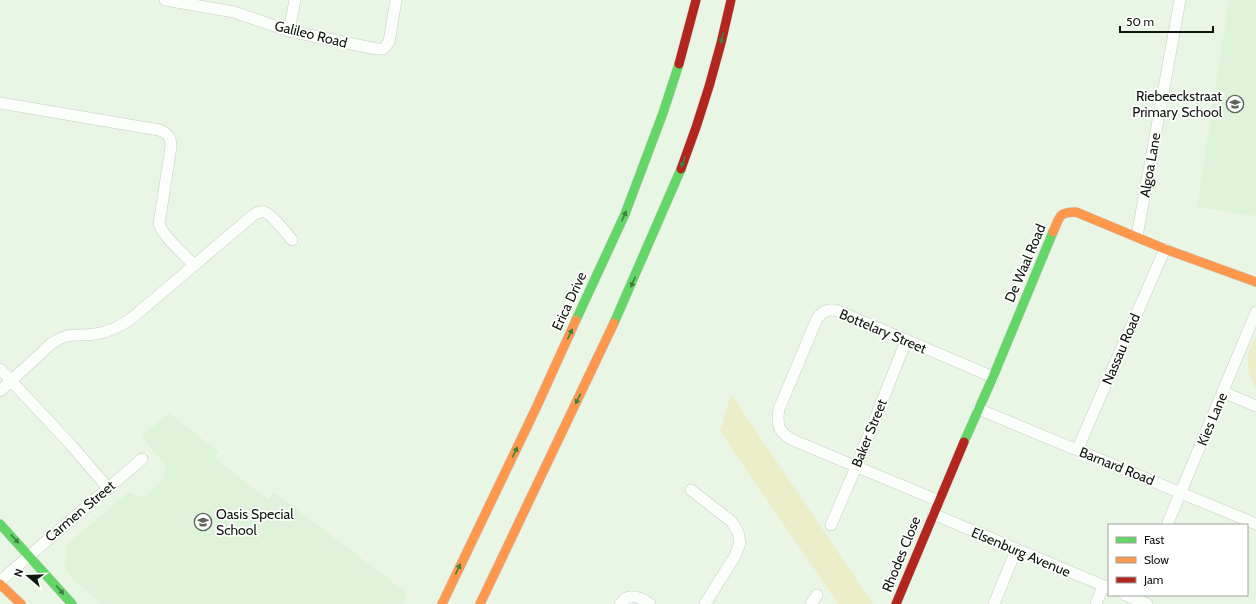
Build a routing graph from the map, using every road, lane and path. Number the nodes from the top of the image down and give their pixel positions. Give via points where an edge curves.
1 (165, 0) edge
2 (295, 0) edge
3 (396, 0) edge
4 (696, 0) edge
5 (731, 0) edge
6 (1180, 0) edge
7 (289, 31) junction
8 (0, 103) edge
9 (1137, 236) junction
10 (292, 240) dead end
11 (1165, 248) junction
12 (194, 265) junction
13 (1256, 282) edge
14 (1256, 312) edge
15 (906, 341) junction
16 (0, 369) edge
17 (993, 377) junction
18 (11, 381) junction
19 (0, 391) edge
20 (1223, 392) junction
21 (1256, 406) edge
22 (978, 409) junction
23 (1078, 450) junction
24 (142, 459) dead end
25 (856, 467) junction
26 (108, 488) junction
27 (691, 490) dead end
28 (1181, 493) junction
29 (939, 501) junction
30 (933, 514) junction
31 (0, 524) edge
32 (1167, 524) edge
33 (1256, 524) edge
34 (831, 525) dead end
35 (1016, 550) junction
36 (29, 555) junction
37 (0, 580) edge
38 (0, 584) edge
39 (1106, 587) edge
40 (1132, 596) edge
41 (21, 604) edge
42 (72, 604) edge
43 (442, 604) edge
44 (480, 604) edge
45 (620, 604) edge
46 (650, 604) edge
47 (705, 604) edge
48 (896, 604) edge
49 (994, 604) edge
50 (1096, 604) edge
51 (1147, 604) edge

1 - 7 street, Galileo Road via 234,12
2 - 7 street
3 - 7 street, Galileo Road via 389,42 383,49
43 -> 4 main road, Erica Drive via 625,214 680,62
5 -> 44 main road via 692,137 671,194 623,304
6 - 9 street, Algoa Lane
8 - 12 street via 166,132 171,147 159,224 166,236
9 - 11 main road, De Waal Road
9 - 17 main road, De Waal Road via 1076,212 1066,212 1060,216
10 - 12 street via 270,216 263,212 258,213
11 - 13 main road, De Waal Road
11 - 23 street, Nassau Road
12 - 18 street via 123,325 103,333 67,335 59,339
14 - 20 street, Kies Lane
15 - 17 street, Bottelary Street
15 - 25 street, Baker Street
15 - 25 street, Bottelary Street via 838,311 829,310 821,313 779,409 779,428 786,436
16 - 18 street
17 - 22 main road, De Waal Road
18 - 19 street
18 - 26 street
20 - 21 street
20 - 28 street, Kies Lane
22 - 23 street, Barnard Road
22 - 29 main road, De Waal Road
23 - 28 street, Barnard Road
24 - 26 street, Carmen Street
25 - 29 street
25 - 34 street, Baker Street
26 - 36 street, Carmen Street
27 - 47 street via 731,521 738,532 740,543 735,556
28 - 32 street, Kies Lane
28 - 33 street, Barnard Road
29 - 30 main road, De Waal Road
30 - 35 street, Elsenburg Avenue
30 - 48 main road, Rhodes Close
31 -> 36 main road
35 - 39 street, Elsenburg Avenue
35 - 49 street
36 - 37 street, Carmen Street
36 -> 42 main road
38 - 41 main road
39 - 50 street
40 - 51 street
45 - 46 street via 628,597 634,596

